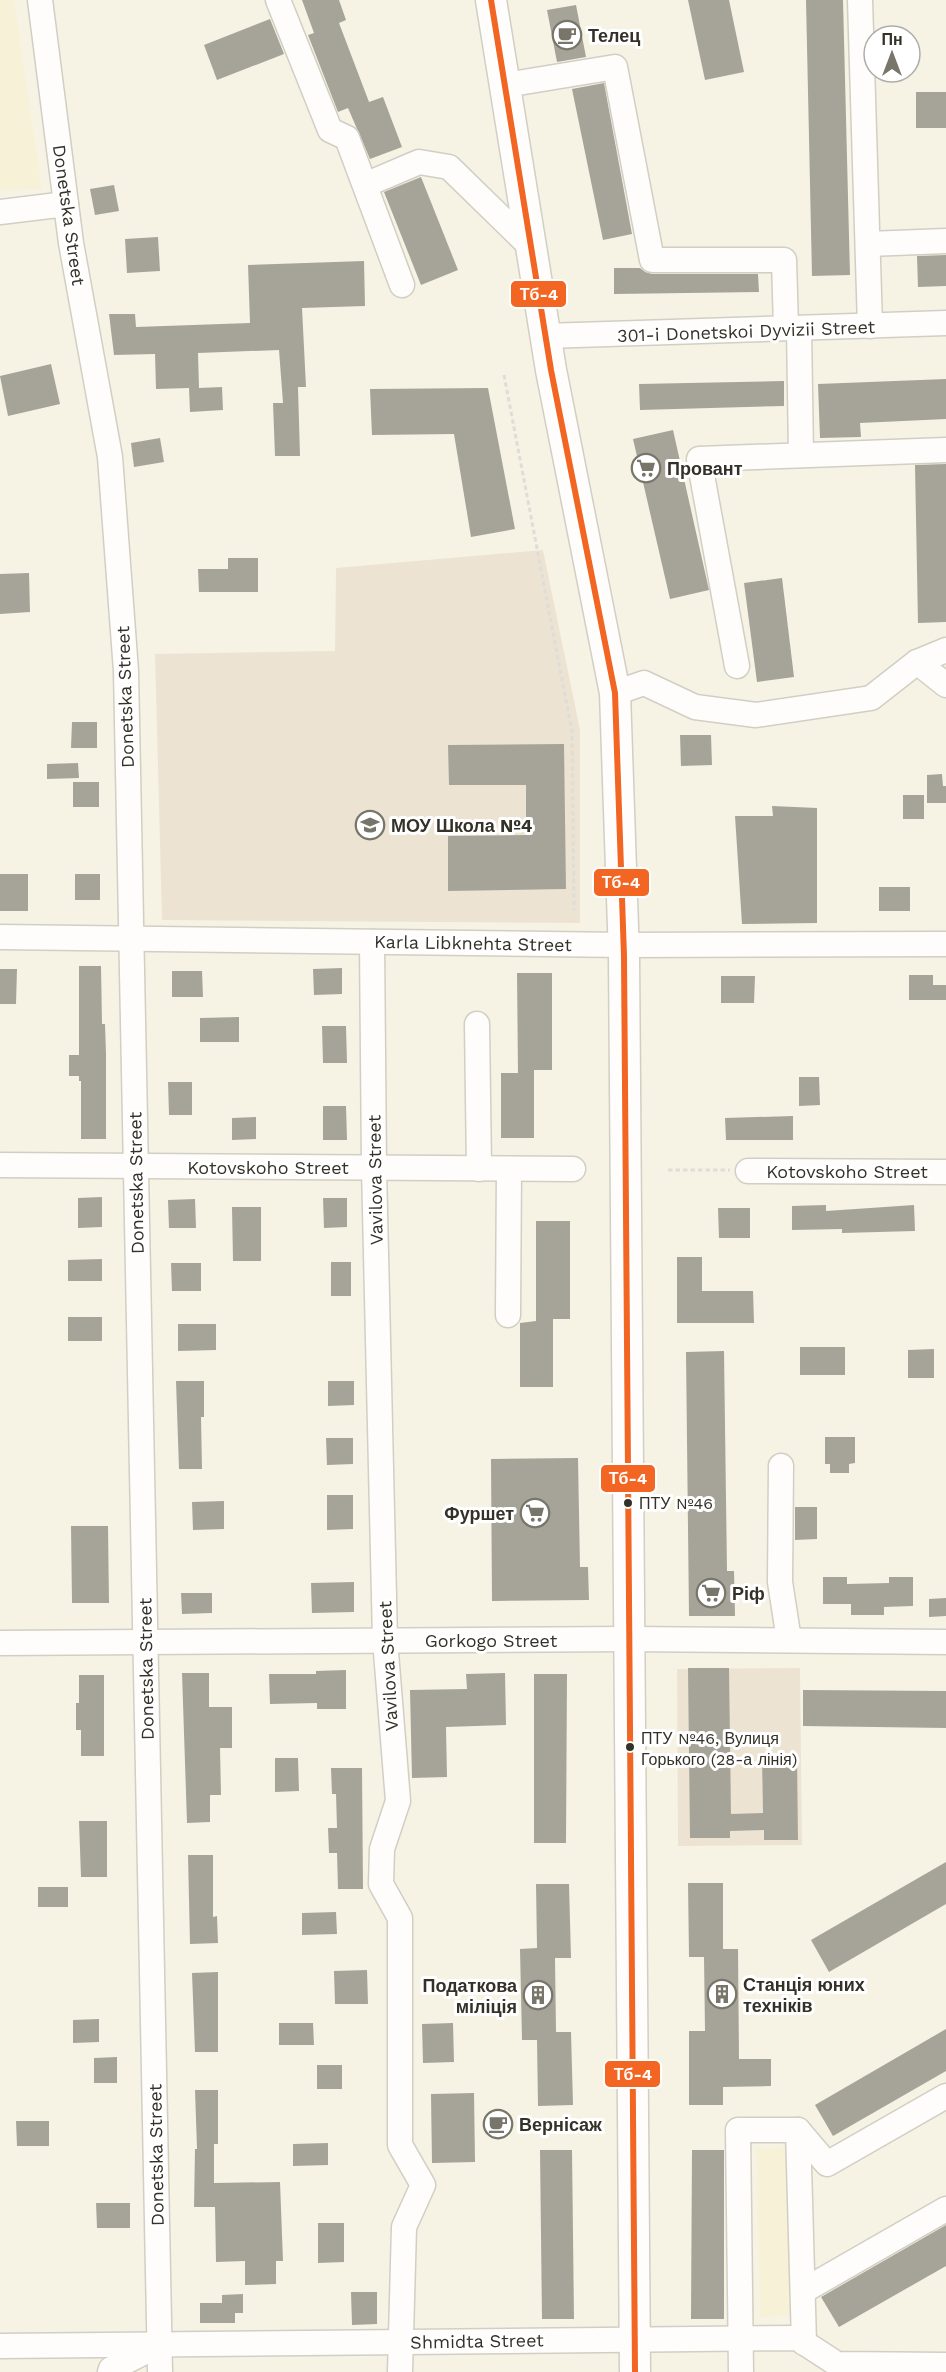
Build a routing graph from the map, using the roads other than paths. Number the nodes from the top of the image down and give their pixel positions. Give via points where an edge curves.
1 (40, 0) edge
2 (278, 0) edge
3 (491, 0) edge
4 (860, 0) edge
5 (506, 85) junction
6 (365, 185) junction
7 (66, 204) junction
8 (0, 212) edge
9 (946, 242) edge
10 (868, 244) junction
11 (531, 247) junction
12 (402, 285) dead end
13 (946, 323) edge
14 (870, 326) junction
15 (792, 328) junction
16 (545, 336) junction
17 (946, 450) edge
18 (801, 455) junction
19 (946, 650) edge
20 (917, 662) junction
21 (737, 666) dead end
22 (946, 685) edge
23 (615, 693) junction
24 (0, 937) edge
25 (131, 939) junction
26 (372, 942) junction
27 (946, 944) edge
28 (624, 945) junction
29 (477, 1024) dead end
30 (0, 1166) edge
31 (136, 1166) junction
32 (374, 1168) junction
33 (479, 1169) junction
34 (509, 1169) junction
35 (573, 1169) dead end
36 (748, 1171) road end
37 (946, 1172) edge
38 (508, 1315) dead end
39 (781, 1466) dead end
40 (630, 1639) junction
41 (385, 1640) junction
42 (789, 1640) junction
43 (146, 1642) junction
44 (946, 1642) edge
45 (0, 1643) edge
46 (946, 2096) edge
47 (798, 2130) junction
48 (946, 2209) edge
49 (803, 2291) junction
50 (740, 2339) junction
51 (635, 2340) junction
52 (400, 2342) junction
53 (804, 2343) junction
54 (160, 2344) junction
55 (0, 2346) edge
56 (946, 2365) edge
57 (110, 2372) edge
58 (160, 2372) edge
59 (400, 2372) edge
60 (635, 2372) edge
61 (741, 2372) edge

1 - 7 street, Donetska Street
2 - 6 street via 330,130 347,138
3 - 5 main road
4 - 10 street
5 - 11 main road
5 - 15 street via 615,67 652,260 784,260
6 - 11 street via 419,162 449,167
6 - 12 street
7 - 8 street
7 - 25 street, Donetska Street via 111,469 126,671
9 - 10 street
10 - 14 street
11 - 16 main road
13 - 14 street, 301-i Donetskoi Dyvizii Street
14 - 15 street, 301-i Donetskoi Dyvizii Street
15 - 16 street, 301-i Donetskoi Dyvizii Street
15 - 18 street
16 - 23 main road
17 - 18 street
18 - 21 street via 699,459
19 - 20 street
20 - 22 street
20 - 23 street via 871,698 756,715 695,707 644,683
23 - 28 main road
24 - 25 street, Karla Libknehta Street
25 - 26 street, Karla Libknehta Street
25 - 31 street, Donetska Street
26 - 28 street, Karla Libknehta Street
26 - 32 street, Vavilova Street
27 - 28 street, Karla Libknehta Street
28 - 40 main road
29 - 33 street
30 - 31 street, Kotovskoho Street
31 - 32 street, Kotovskoho Street
31 - 43 street, Donetska Street
32 - 33 street, Kotovskoho Street
32 - 41 street, Vavilova Street
33 - 34 street, Kotovskoho Street
34 - 35 street, Kotovskoho Street
34 - 38 street
36 - 37 street, Kotovskoho Street
39 - 42 street via 780,1582
40 - 41 street, Gorkogo Street
40 - 42 street, Gorkogo Street
40 - 51 main road
41 - 43 street, Gorkogo Street
41 - 52 street, Vavilova Street via 398,1801 382,1849 381,1884 400,1918 400,2145 423,2185 404,2227
42 - 44 street, Gorkogo Street
43 - 45 street, Gorkogo Street
43 - 54 street, Donetska Street
46 - 47 street via 827,2164
47 - 49 street
47 - 50 street via 738,2130
48 - 49 street
49 - 53 street
50 - 51 street, Shmidta Street
50 - 53 street, Shmidta Street via 797,2338
50 - 61 street
51 - 52 street, Shmidta Street
51 - 60 main road
52 - 54 street, Shmidta Street
52 - 59 street, Vavilova Street
53 - 56 street, Shmidta Street via 837,2364
54 - 55 street, Shmidta Street
54 - 57 street
54 - 58 street, Donetska Street

